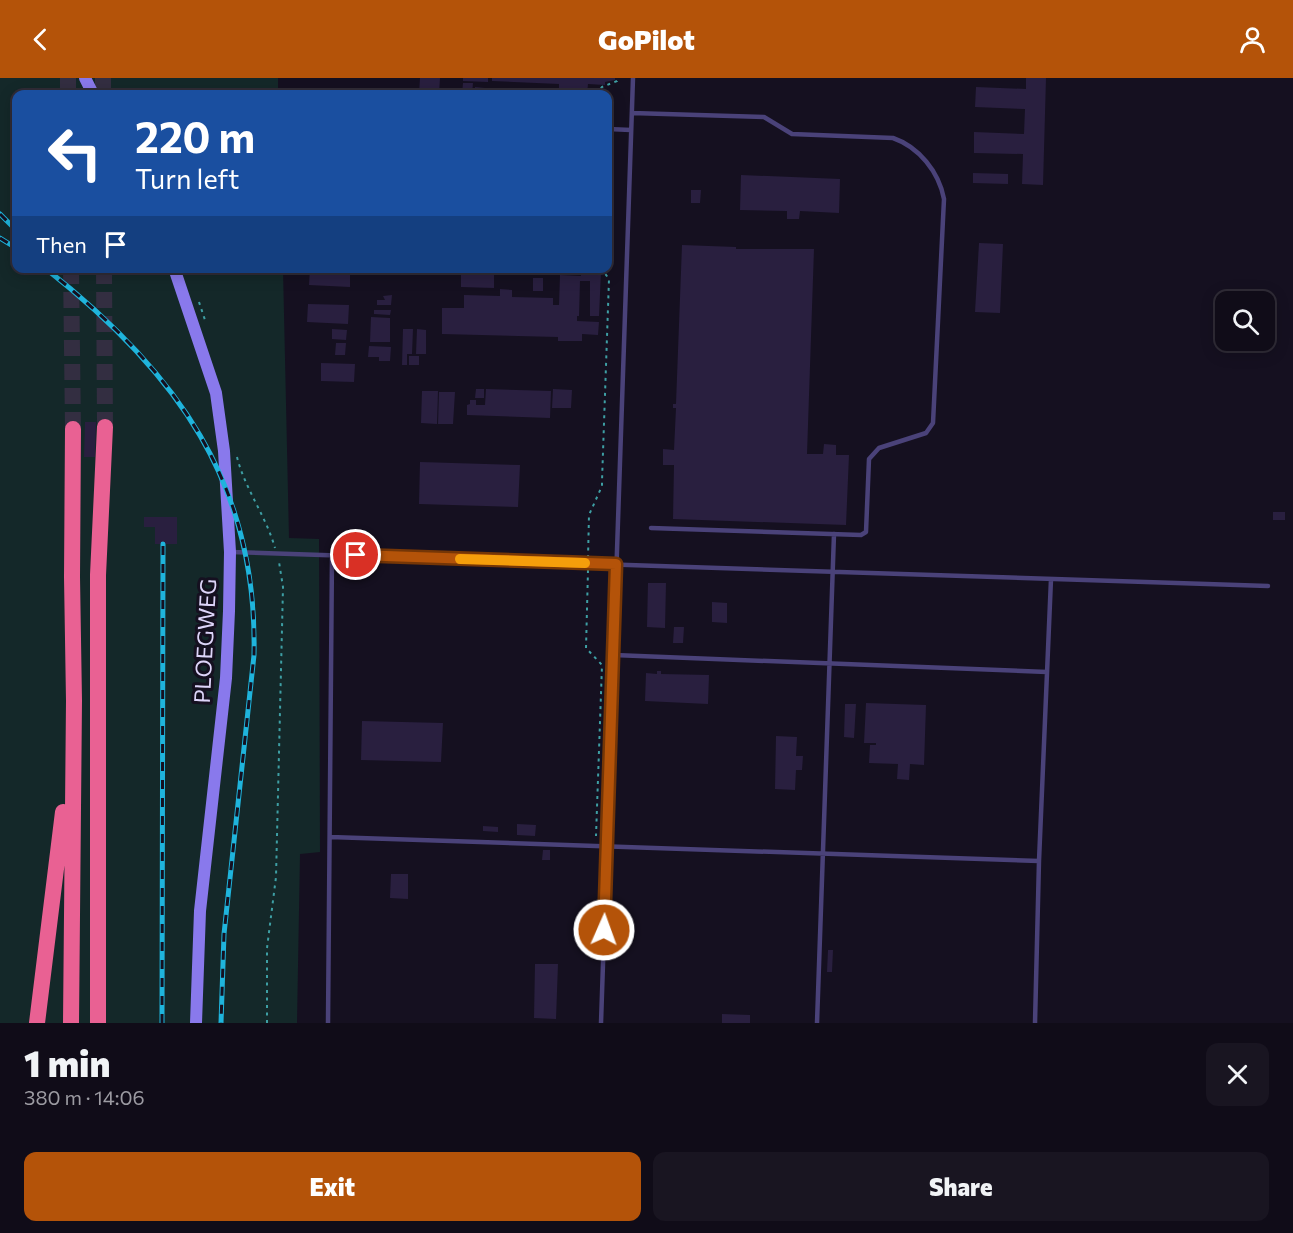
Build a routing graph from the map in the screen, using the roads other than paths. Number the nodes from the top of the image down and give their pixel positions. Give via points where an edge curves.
1 (633, 78) edge
2 (632, 113) junction
3 (612, 129) edge
4 (631, 130) junction
5 (176, 273) edge
6 (105, 427) tunnel mouth
7 (73, 429) tunnel mouth
8 (651, 528) dead end
9 (834, 534) junction
10 (230, 552) junction
11 (332, 554) junction
12 (616, 564) junction
13 (833, 572) junction
14 (1052, 579) junction
15 (1268, 586) dead end
16 (614, 655) junction
17 (830, 663) junction
18 (1047, 672) junction
19 (75, 701) junction
20 (330, 837) junction
21 (607, 847) junction
22 (824, 854) junction
23 (1039, 861) junction
24 (37, 1023) edge
25 (71, 1023) edge
26 (98, 1023) edge
27 (196, 1023) edge
28 (328, 1023) edge
29 (601, 1023) edge
30 (817, 1023) edge
31 (1035, 1023) edge

1 - 2 lane
2 - 4 lane
2 - 9 lane via 764,117 792,134 893,138 926,162 942,187 933,423 926,433 874,452 869,459 866,532
3 - 4 lane
4 - 12 lane
5 - 10 street, PLOEGWEG via 216,393 223,428
6 - 26 highway via 98,575
7 - 19 highway
8 - 9 lane
9 - 13 lane
10 - 11 lane
10 - 27 street, PLOEGWEG via 226,678 200,911
11 - 12 lane
11 - 20 lane
12 - 13 lane
12 - 16 lane
13 - 14 lane
13 - 17 lane
14 - 15 lane
14 - 18 lane
16 - 17 lane
16 - 21 lane
17 - 18 lane
17 - 22 lane
18 - 23 lane
19 - 24 highway
19 - 25 highway
20 - 21 lane
20 - 28 lane
21 - 22 lane
21 - 29 lane
22 - 23 lane
22 - 30 lane
23 - 31 lane

